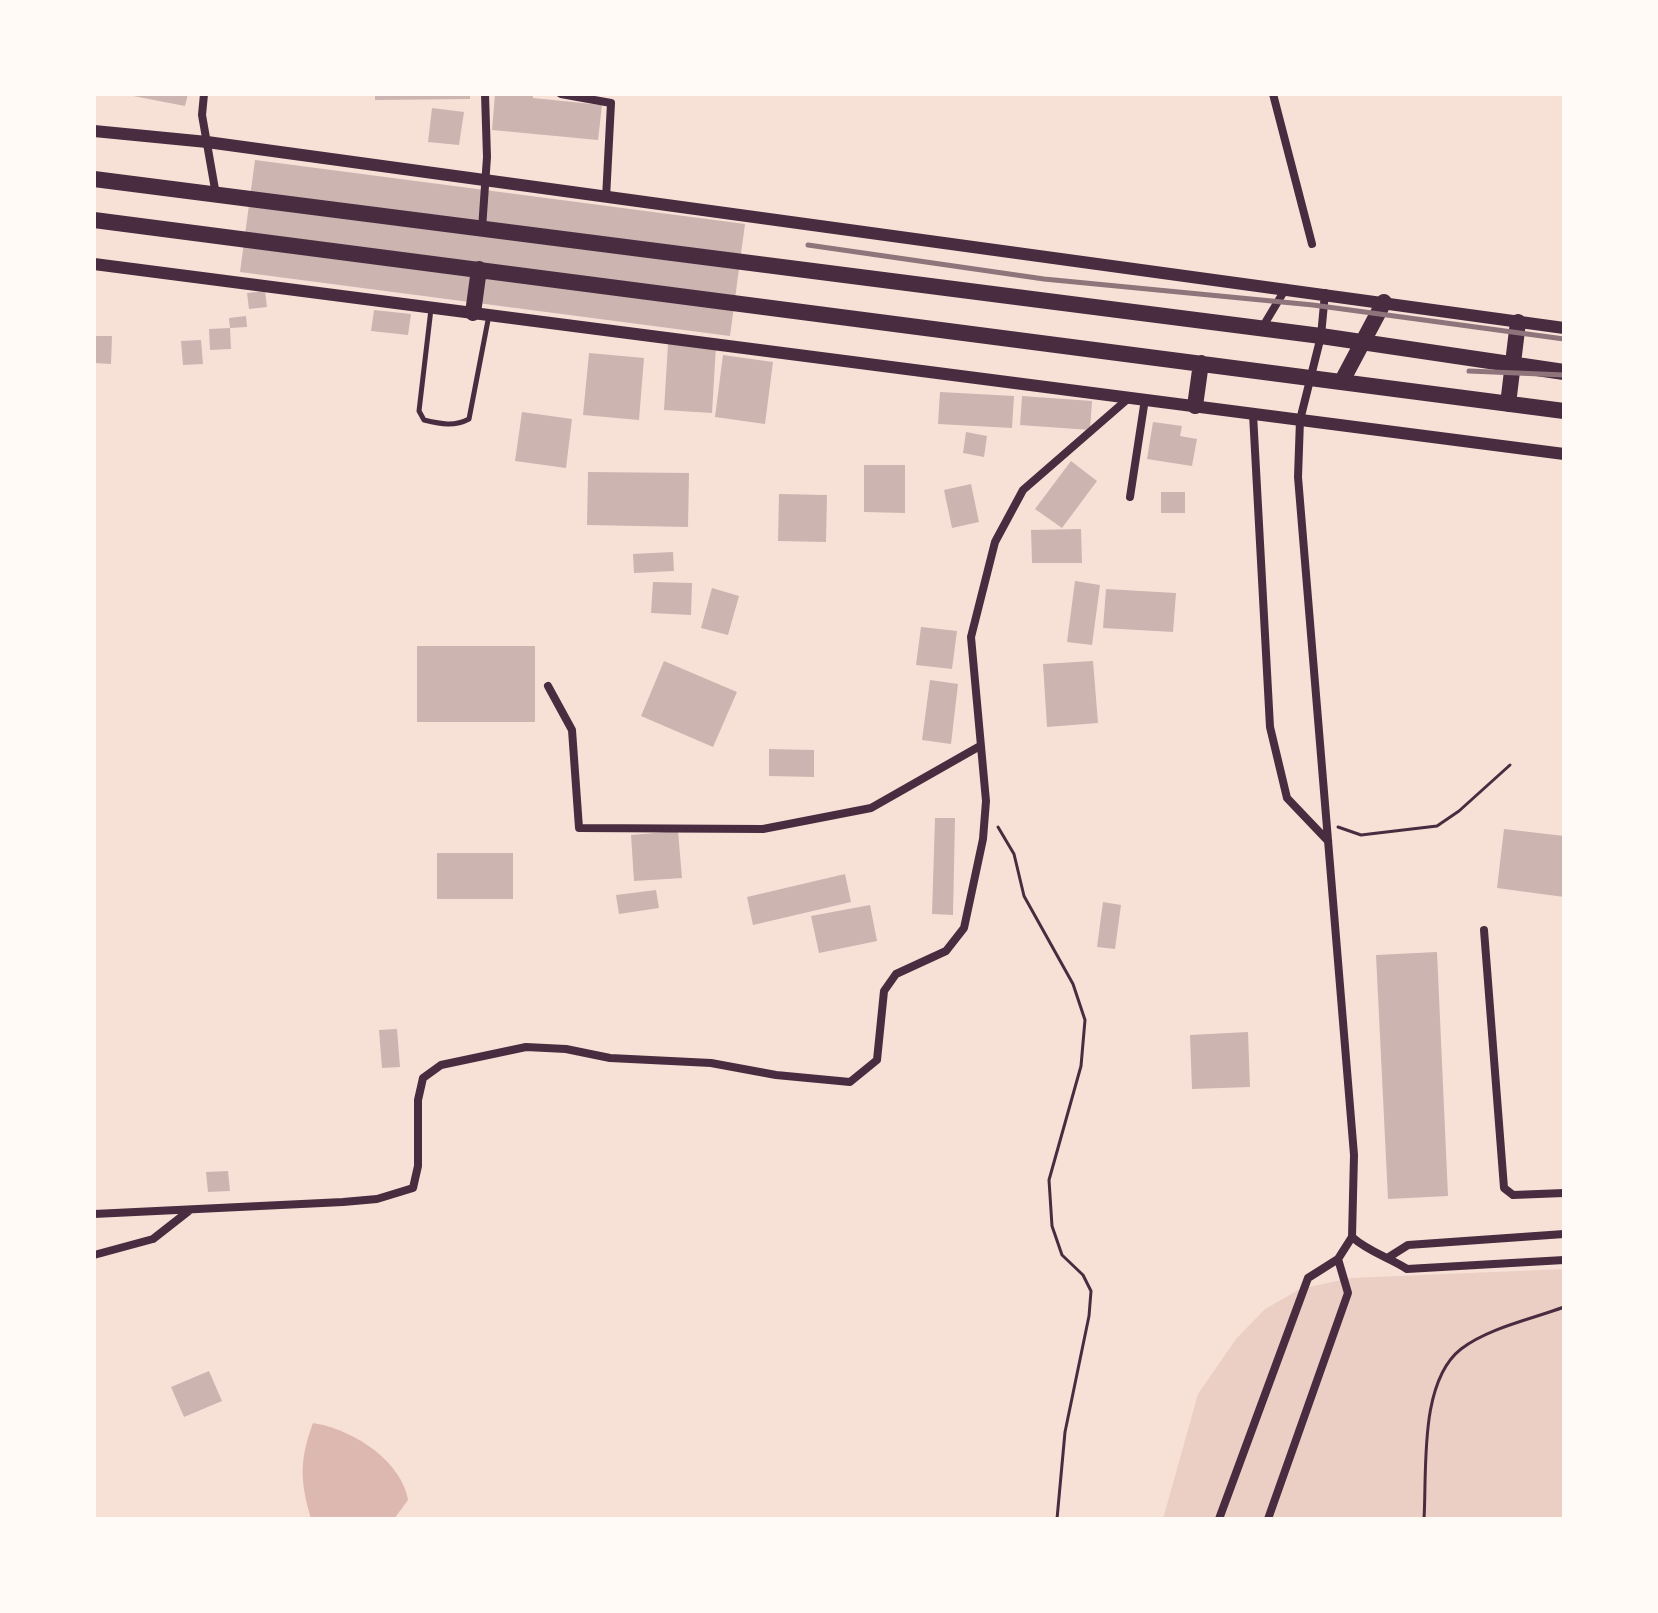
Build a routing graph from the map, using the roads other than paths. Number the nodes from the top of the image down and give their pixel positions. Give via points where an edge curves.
1 (204, 94) edge
2 (485, 94) edge
3 (561, 94) edge
4 (1273, 94) edge
5 (94, 131) edge
6 (207, 142) junction
7 (94, 179) edge
8 (485, 181) junction
9 (216, 195) junction
10 (606, 198) junction
11 (94, 220) edge
12 (482, 230) junction
13 (1312, 244) dead end
14 (94, 264) edge
15 (479, 269) junction
16 (1286, 288) junction
17 (1325, 293) junction
18 (1384, 302) junction
19 (431, 308) junction
20 (481, 314) junction
21 (1518, 322) junction
22 (1564, 328) edge
23 (1262, 329) junction
24 (1321, 336) junction
25 (1363, 343) junction
26 (1201, 363) junction
27 (1513, 365) junction
28 (1564, 372) edge
29 (1313, 377) junction
30 (1342, 381) junction
31 (1130, 397) junction
32 (1145, 399) junction
33 (1508, 404) junction
34 (1195, 406) junction
35 (1564, 411) edge
36 (1253, 414) junction
37 (1300, 420) junction
38 (1564, 454) edge
39 (1130, 497) dead end
40 (548, 686) dead end
41 (980, 746) junction
42 (1328, 841) junction
43 (1484, 930) dead end
44 (1564, 1193) edge
45 (191, 1210) junction
46 (94, 1214) edge
47 (1564, 1234) edge
48 (1352, 1237) junction
49 (94, 1255) edge
50 (1389, 1257) junction
51 (1338, 1259) junction
52 (1564, 1260) edge
53 (1219, 1519) edge
54 (1268, 1519) edge

1 - 6 street
2 - 8 street
3 - 10 street via 611,103
4 - 13 street
5 - 6 street
6 - 8 street
6 - 9 street
7 - 9 main road
8 - 10 street
8 - 12 street
9 - 12 main road
10 - 16 street
11 - 15 main road
12 - 23 main road
14 - 19 street
15 - 20 main road
15 - 26 main road
16 - 17 street
16 - 23 street
17 - 18 street
17 - 24 street
18 - 21 street
18 - 25 main road
19 - 20 street
19 - 20 lane via 419,411 424,420 443,425 469,419
20 - 31 street
21 - 22 street
21 - 27 main road
23 - 24 main road
24 - 25 main road
24 - 29 street
25 - 27 main road
25 - 30 main road
26 - 29 main road
26 - 34 main road
27 - 28 main road
27 - 33 main road
29 - 30 main road
29 - 37 street
30 - 33 main road
31 - 32 street
31 - 41 street via 1023,490 995,542 971,637
32 - 34 street
32 - 39 street
33 - 35 main road
34 - 36 street
36 - 37 street
36 - 42 street via 1270,727 1287,798
37 - 38 street
37 - 42 street via 1298,477
40 - 41 street via 572,730 579,828 763,829 871,808
41 - 45 street via 985,815 964,928 946,951 896,974 884,991 877,1060 850,1082 526,1047 441,1065 423,1078 413,1188 366,1200
42 - 48 street via 1354,1155
43 - 44 street via 1504,1188 1513,1195
45 - 46 street
45 - 49 street via 153,1239
47 - 50 street via 1408,1245
48 - 50 street via 1367,1250
48 - 51 street
50 - 52 street via 1407,1269
51 - 53 street via 1308,1278
51 - 54 street via 1348,1293

